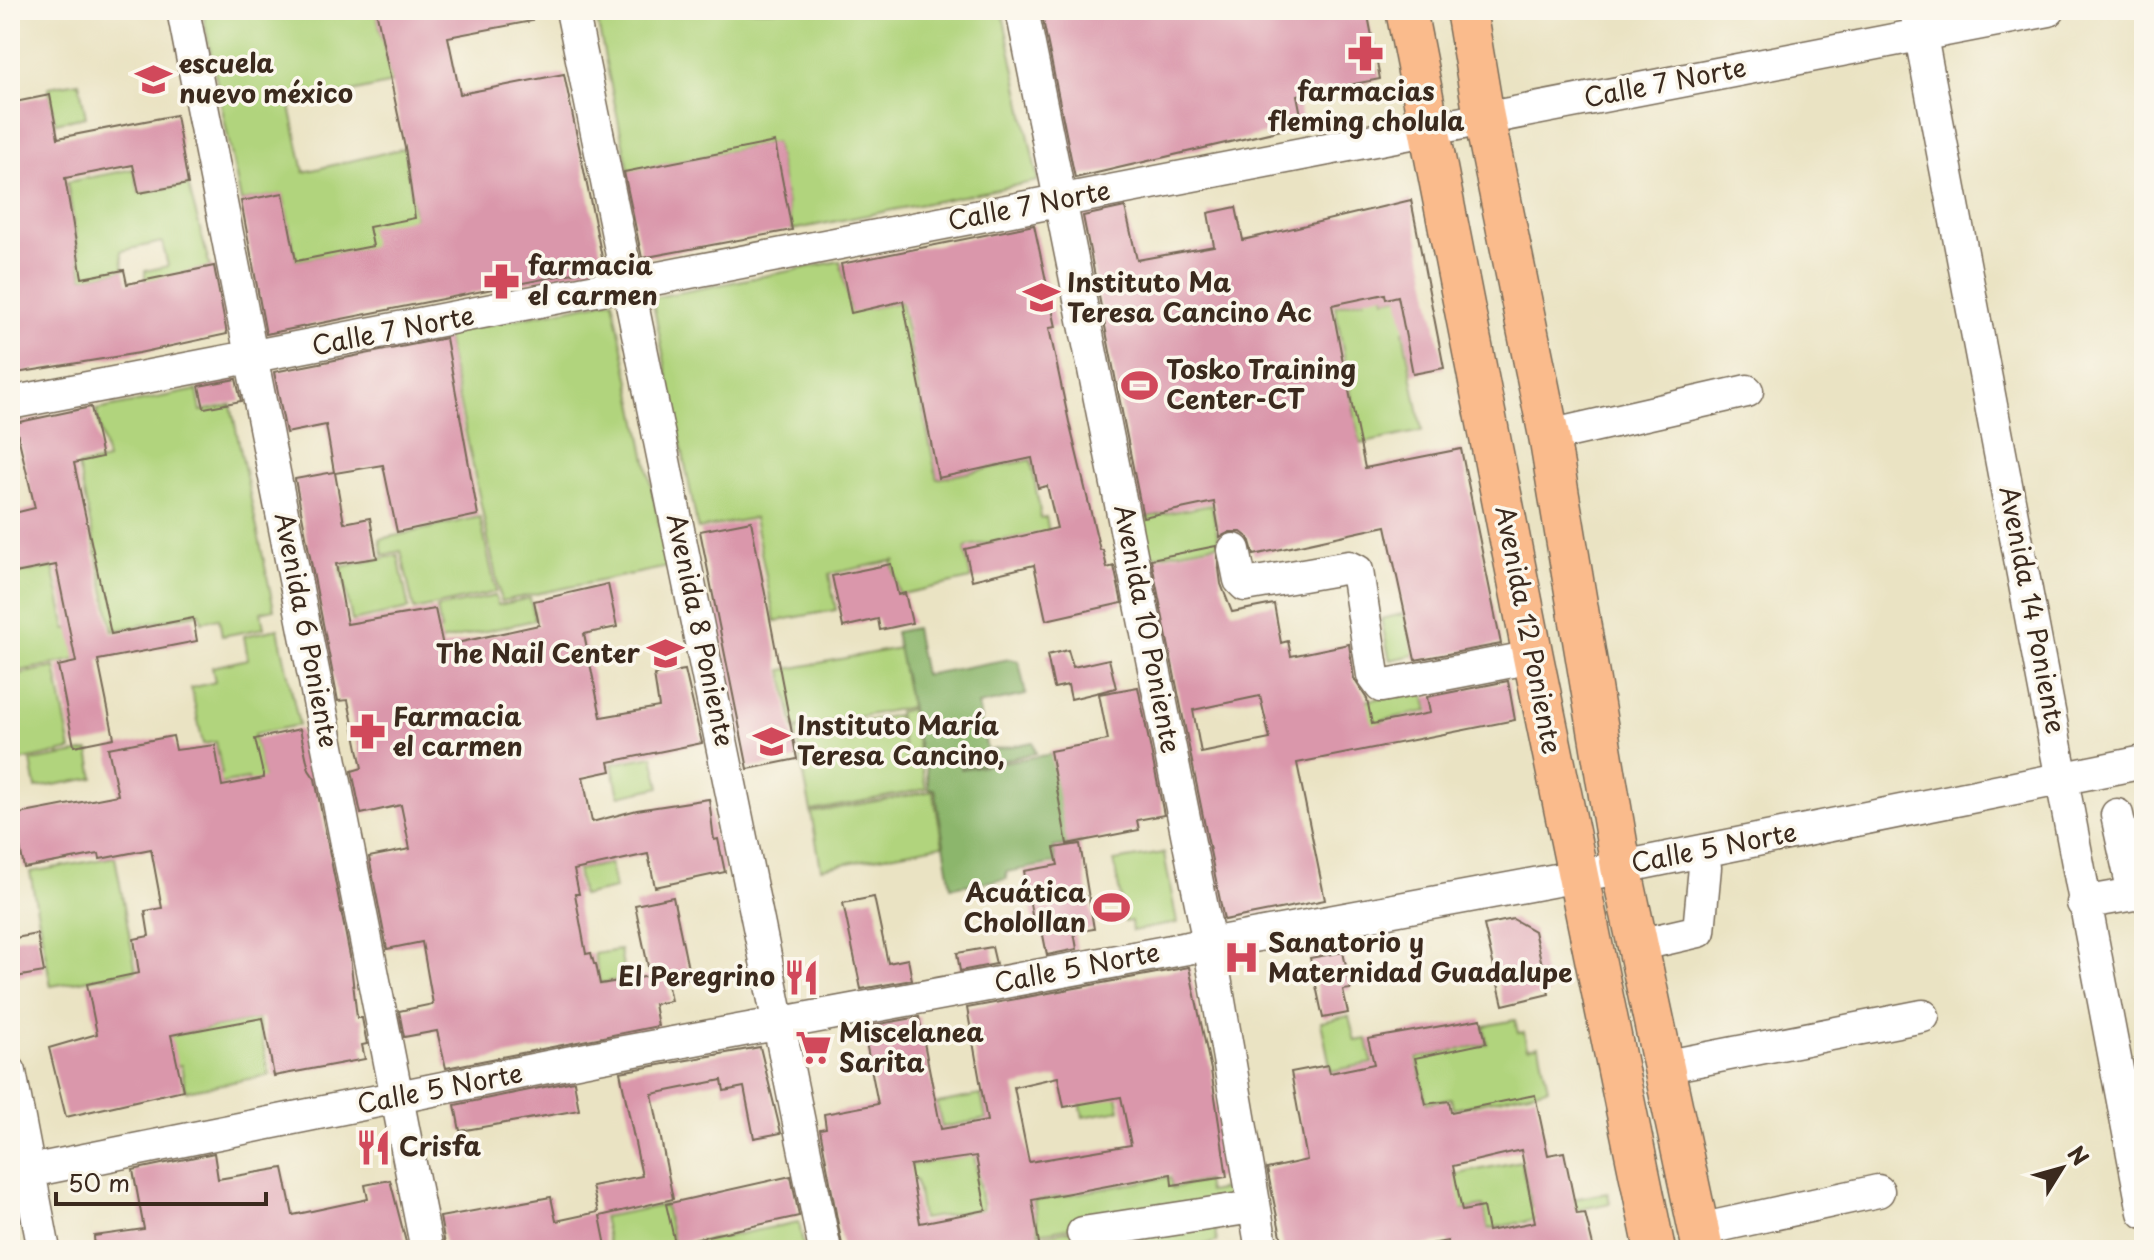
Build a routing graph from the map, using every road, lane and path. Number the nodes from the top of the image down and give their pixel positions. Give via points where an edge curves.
1 (183, 10) edge
2 (572, 10) edge
3 (1022, 10) edge
4 (1406, 10) edge
5 (1466, 10) edge
6 (2049, 10) edge
7 (1919, 22) edge
8 (1484, 117) junction
9 (1431, 127) junction
10 (1062, 199) junction
11 (629, 284) junction
12 (252, 359) junction
13 (1747, 391) dead end
14 (10, 403) edge
15 (1549, 436) junction
16 (1234, 550) dead end
17 (1533, 657) junction
18 (2144, 762) edge
19 (2064, 776) junction
20 (2117, 815) dead end
21 (1700, 852) junction
22 (1621, 867) junction
23 (1578, 876) junction
24 (2083, 903) junction
25 (2139, 904) edge
26 (1209, 943) junction
27 (1638, 945) junction
28 (1923, 1016) dead end
29 (781, 1023) junction
30 (1663, 1067) junction
31 (10, 1072) edge
32 (398, 1098) junction
33 (19, 1173) edge
34 (1878, 1191) dead end
35 (1253, 1207) junction
36 (2144, 1212) edge
37 (1083, 1233) dead end
38 (1701, 1240) edge
39 (44, 1250) edge
40 (427, 1250) edge
41 (825, 1250) edge
42 (1262, 1250) edge
43 (1655, 1250) edge

1 - 12 street, Avenida 6 Poniente
2 - 11 street, Avenida 8 Poniente
3 - 10 street, Avenida 10 Poniente
4 - 9 main road, Avenida 12 Poniente
5 - 8 main road, Avenida 12 Poniente
6 - 7 street, Calle 7 Norte
7 - 8 street, Calle 7 Norte
7 - 19 street, Avenida 14 Poniente
8 - 9 street, Calle 7 Norte
8 - 15 main road, Avenida 12 Poniente
9 - 10 street, Calle 7 Norte
9 - 17 main road, Avenida 12 Poniente
10 - 11 street, Calle 7 Norte
10 - 26 street, Avenida 10 Poniente
11 - 12 street, Calle 7 Norte
11 - 29 street, Avenida 8 Poniente
12 - 14 street, Calle 7 Norte
12 - 32 street, Avenida 6 Poniente
13 - 15 street
15 - 22 main road, Avenida 12 Poniente
16 - 17 street via 1245,585 1349,567 1357,571 1373,675 1381,686
17 - 23 main road, Avenida 12 Poniente
18 - 19 street, Calle 5 Norte
19 - 21 street, Calle 5 Norte
19 - 24 street, Avenida 14 Poniente
20 - 25 street
21 - 22 street, Calle 5 Norte
21 - 27 street via 1705,867 1699,931
22 - 23 street, Calle 5 Norte
22 - 27 main road, Avenida 12 Poniente
23 - 26 street, Calle 5 Norte
23 - 43 main road, Avenida 12 Poniente
24 - 25 street
24 - 36 street, Avenida 14 Poniente
26 - 29 street, Calle 5 Norte
26 - 35 street, Avenida 10 Poniente
27 - 30 main road, Avenida 12 Poniente
28 - 30 street
29 - 32 street, Calle 5 Norte
29 - 41 street, Avenida 8 Poniente
30 - 38 main road, Avenida 12 Poniente
31 - 33 street
32 - 33 street, Calle 5 Norte
32 - 40 street, Avenida 6 Poniente
33 - 39 street
34 - 38 street
35 - 37 street
35 - 42 street, Avenida 10 Poniente

